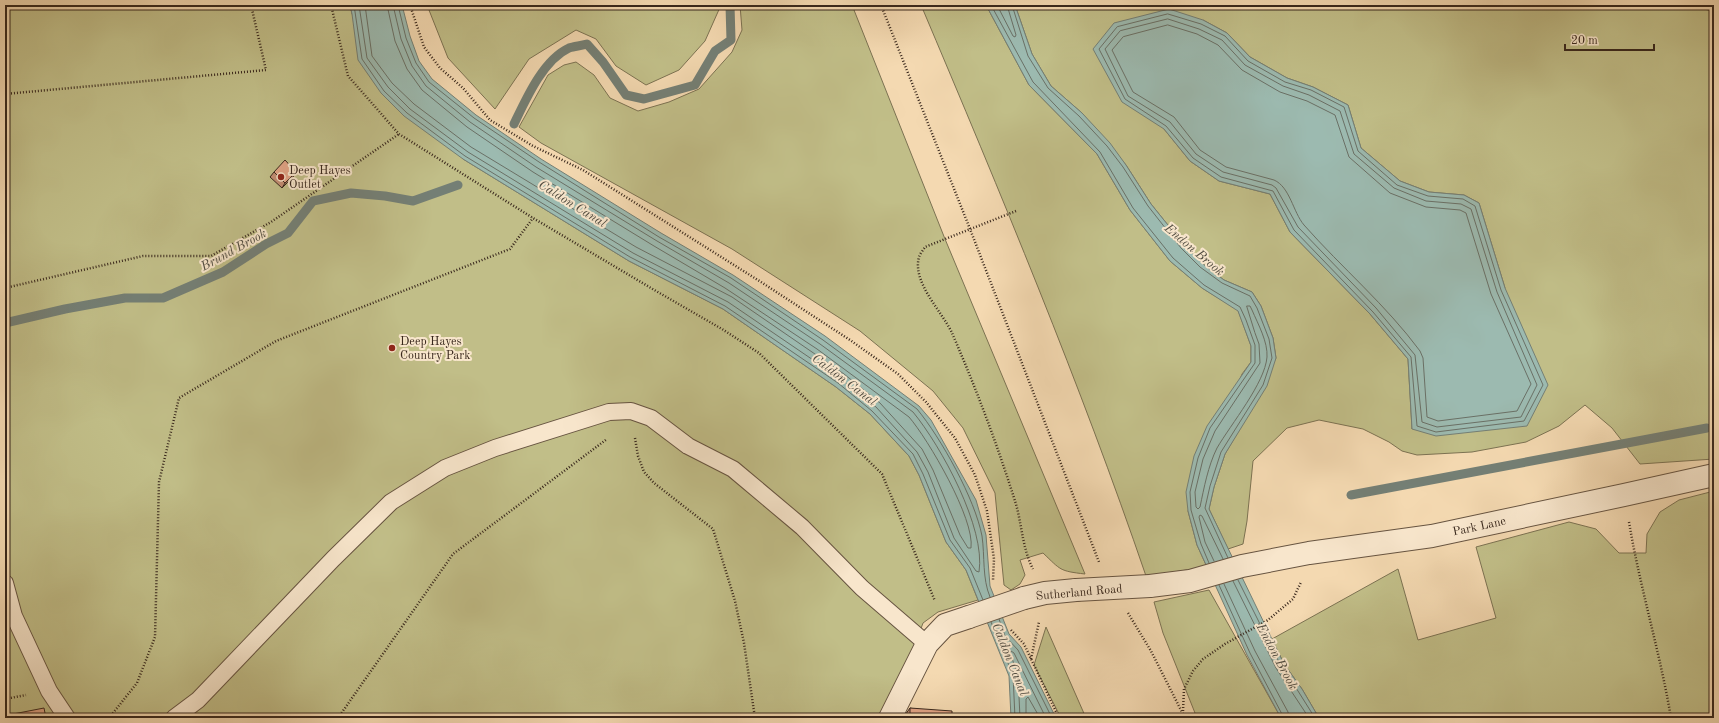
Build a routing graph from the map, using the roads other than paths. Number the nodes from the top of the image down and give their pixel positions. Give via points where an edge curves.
1 (1714, 475) edge
2 (1242, 566) joint
3 (5, 583) edge
4 (927, 644) junction
5 (67, 718) edge
6 (174, 718) edge
7 (890, 718) edge

1 - 2 street, Park Lane via 1432,536 1309,553
2 - 4 street, Sutherland Road, bridge via 1190,581 1035,595 945,625
3 - 5 lane via 17,623 49,691
4 - 6 lane via 862,588 802,527 733,469 688,446 651,418 631,411 609,412 488,451 446,468 391,502 198,700
4 - 7 street

